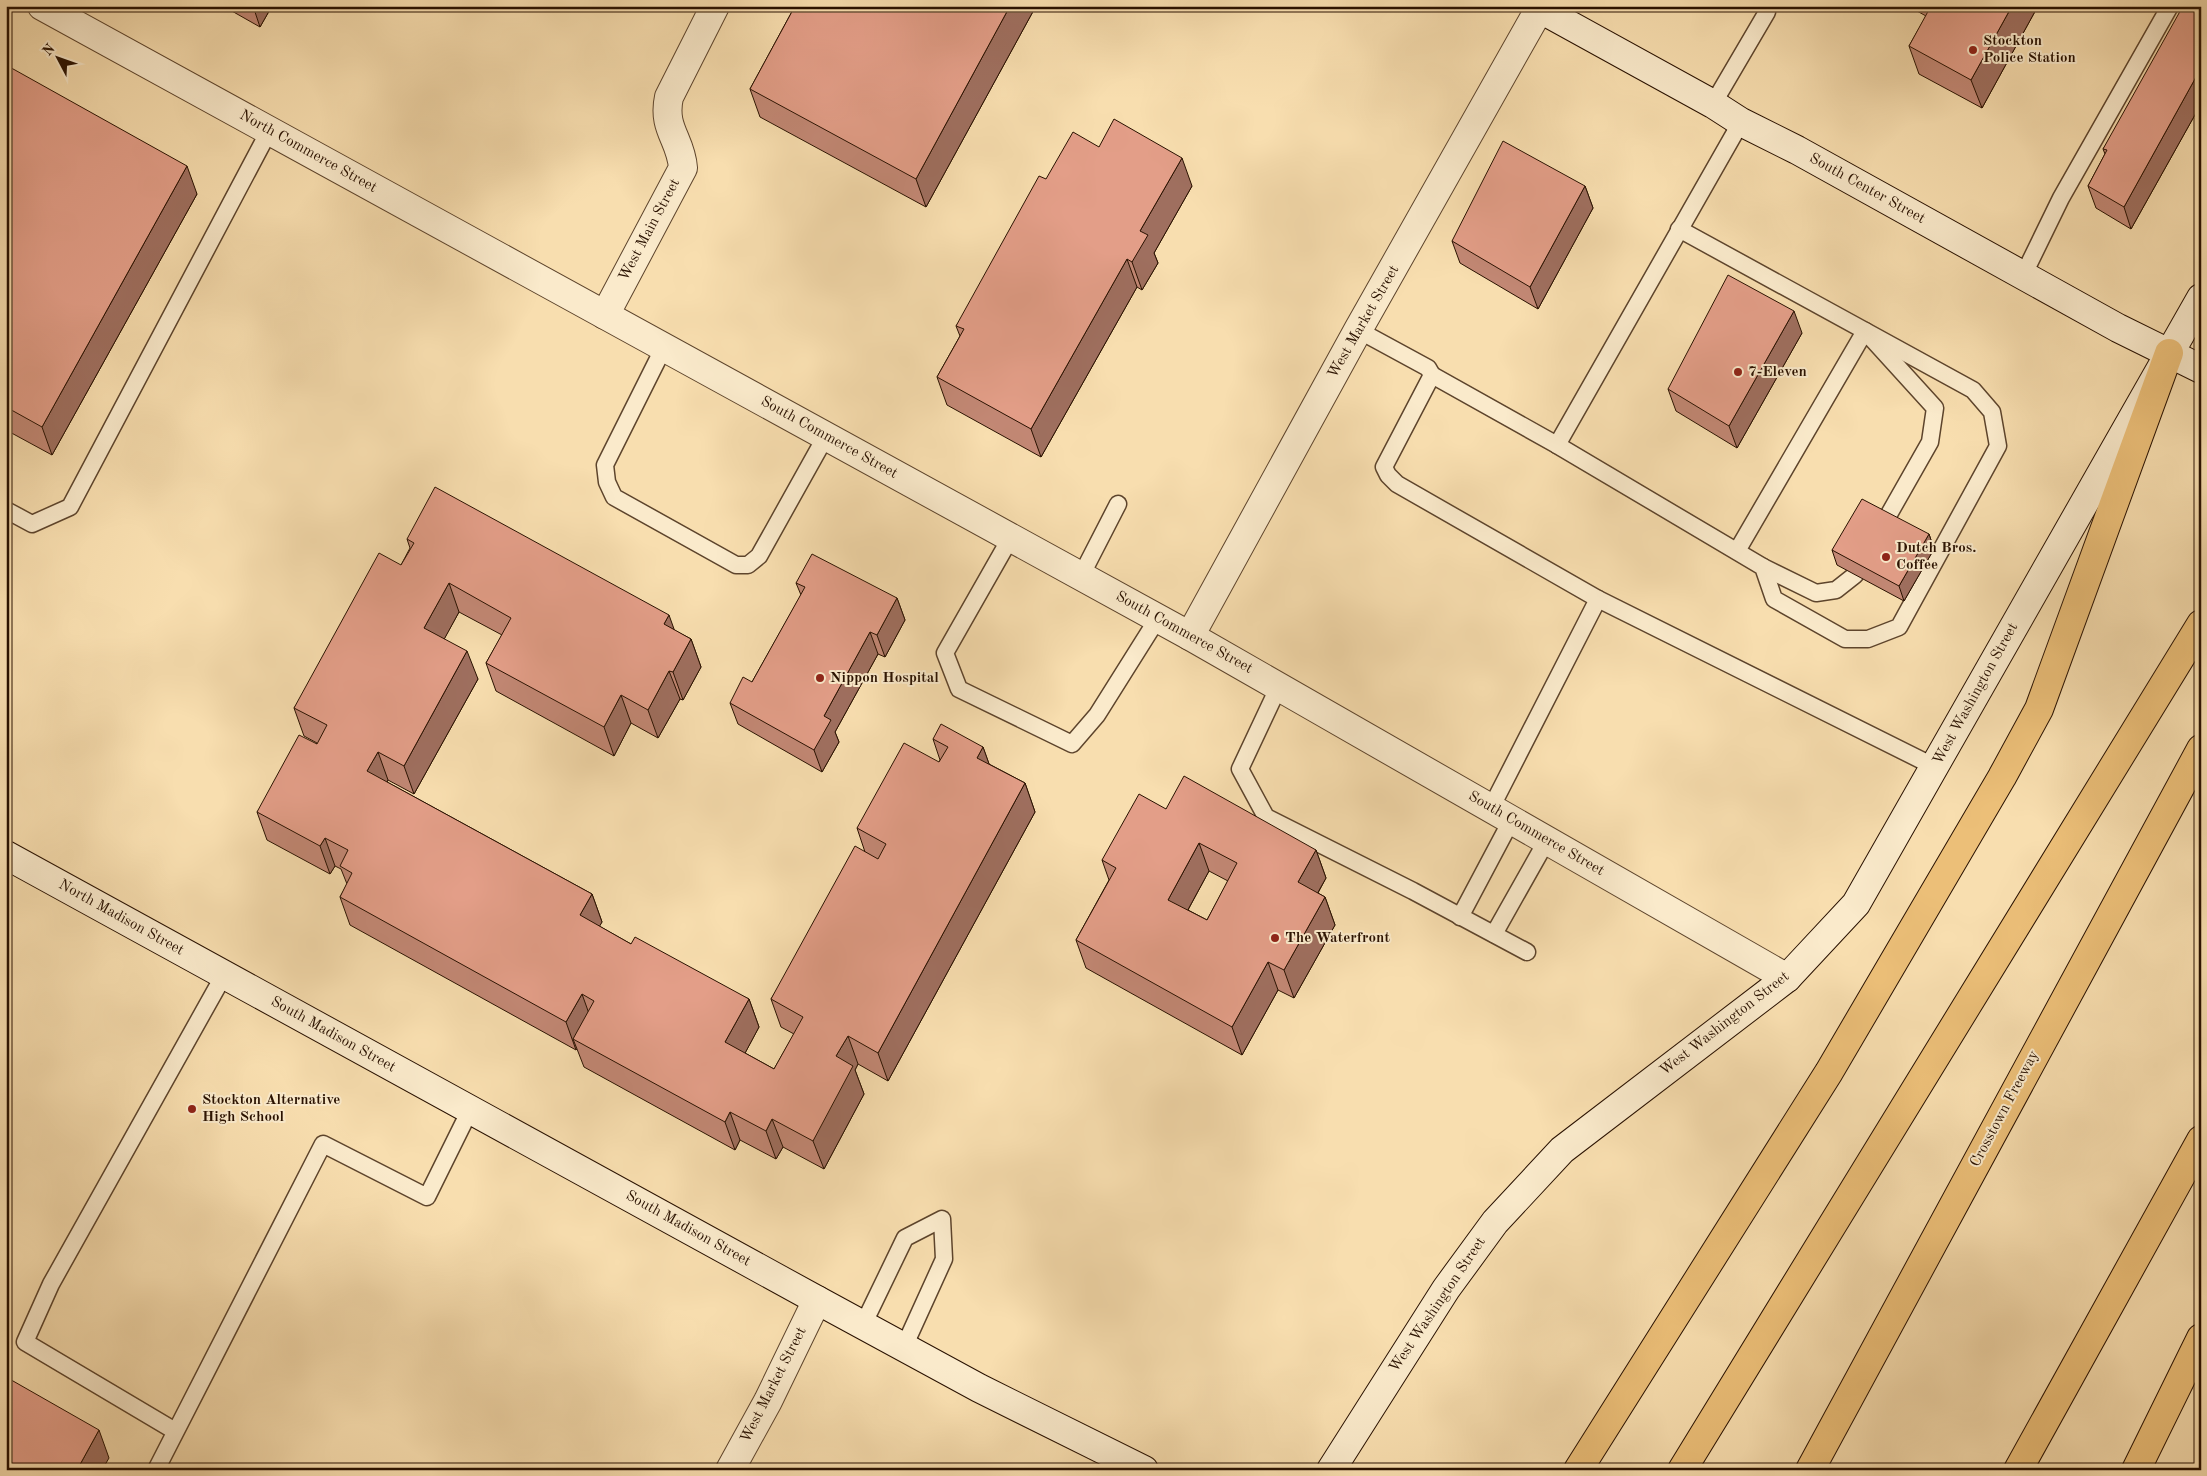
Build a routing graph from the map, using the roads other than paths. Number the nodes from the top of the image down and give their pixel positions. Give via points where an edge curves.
1 (42, 6) edge
2 (715, 6) edge
3 (2170, 6) edge
4 (1538, 7) edge
5 (1767, 12) dead end
6 (1713, 104) junction
7 (1741, 122) junction
8 (269, 131) junction
9 (1680, 229) junction
10 (2023, 276) junction
11 (575, 298) joint
12 (2201, 298) edge
13 (606, 315) junction
14 (1358, 330) junction
15 (1865, 331) junction
16 (664, 347) junction
17 (2169, 353) junction
18 (2201, 369) edge
19 (1432, 376) junction
20 (826, 436) junction
21 (1557, 445) junction
22 (1118, 504) dead end
23 (6, 510) edge
24 (1884, 523) edge
25 (1011, 537) junction
26 (1737, 551) junction
27 (1763, 567) junction
28 (1854, 575) edge
29 (1081, 576) junction
30 (1598, 599) junction
31 (1158, 618) junction
32 (2201, 624) edge
33 (1190, 636) junction
34 (1279, 686) junction
35 (2201, 749) edge
36 (1935, 767) junction
37 (1501, 814) junction
38 (1547, 840) junction
39 (6, 855) edge
40 (1460, 916) junction
41 (1494, 934) junction
42 (1527, 952) dead end
43 (230, 978) junction
44 (1787, 978) junction
45 (470, 1110) junction
46 (2201, 1140) edge
47 (817, 1300) junction
48 (864, 1325) junction
49 (2201, 1338) edge
50 (904, 1347) junction
51 (176, 1432) junction
52 (156, 1470) edge
53 (730, 1470) edge
54 (1144, 1470) edge
55 (1331, 1470) edge
56 (1578, 1470) edge
57 (1682, 1470) edge
58 (1810, 1470) edge
59 (2018, 1470) edge
60 (2136, 1470) edge

1 - 8 street, North Commerce Street
2 - 13 street, West Main Street via 669,97 666,112 669,129 682,156 683,168
3 - 10 lane via 2061,198
4 - 6 street, South Center Street
4 - 14 street, West Market Street
5 - 6 lane
6 - 7 street, South Center Street
7 - 9 lane
7 - 10 street, South Center Street
8 - 11 street, North Commerce Street
8 - 23 lane via 70,507 32,524
9 - 15 lane
9 - 21 lane
10 - 17 street, South Center Street
11 - 13 street, South Commerce Street
12 - 17 street, West Washington Street
13 - 16 street, South Commerce Street
14 - 19 lane via 1428,368
14 - 33 street, West Market Street
15 - 24 lane via 1935,408 1930,442
15 - 26 lane
15 - 27 lane via 1973,390 1992,412 1998,446 1899,627 1868,640 1845,639 1774,599
16 - 20 street, South Commerce Street
16 - 20 lane via 605,465 607,482 614,497 736,565 748,565 759,556
17 - 18 street, South Center Street
17 - 36 street, West Washington Street
17 - 56 highway via 2039,709 1829,1072
19 - 21 lane
19 - 30 lane via 1384,467 1388,475 1397,484
20 - 25 street, South Commerce Street
21 - 26 lane
22 - 29 lane
25 - 29 street, South Commerce Street
25 - 31 lane via 945,653 959,689 1072,744 1097,715
26 - 27 lane
27 - 28 lane via 1816,593 1836,590
29 - 31 street, South Commerce Street
30 - 36 lane
30 - 37 lane
31 - 33 street, South Commerce Street
32 - 57 highway
33 - 34 street, South Commerce Street
34 - 37 street, South Commerce Street
34 - 40 lane via 1240,769 1266,817
35 - 58 highway, Crosstown Freeway
36 - 44 street, West Washington Street via 1856,904
37 - 38 street, South Commerce Street
37 - 40 lane
38 - 41 lane
38 - 44 street, South Commerce Street
39 - 43 street, North Madison Street
40 - 41 lane
41 - 42 lane
43 - 45 street, South Madison Street
43 - 51 lane via 51,1284 25,1342
44 - 55 street, West Washington Street via 1562,1150 1494,1222 1446,1288
45 - 47 street, South Madison Street
45 - 51 lane via 427,1197 323,1144
46 - 59 highway
47 - 48 street, South Madison Street
47 - 53 street, West Market Street
48 - 50 street, South Madison Street
48 - 50 lane via 905,1238 942,1219 944,1260
49 - 60 highway
50 - 54 street, South Madison Street
51 - 52 lane

